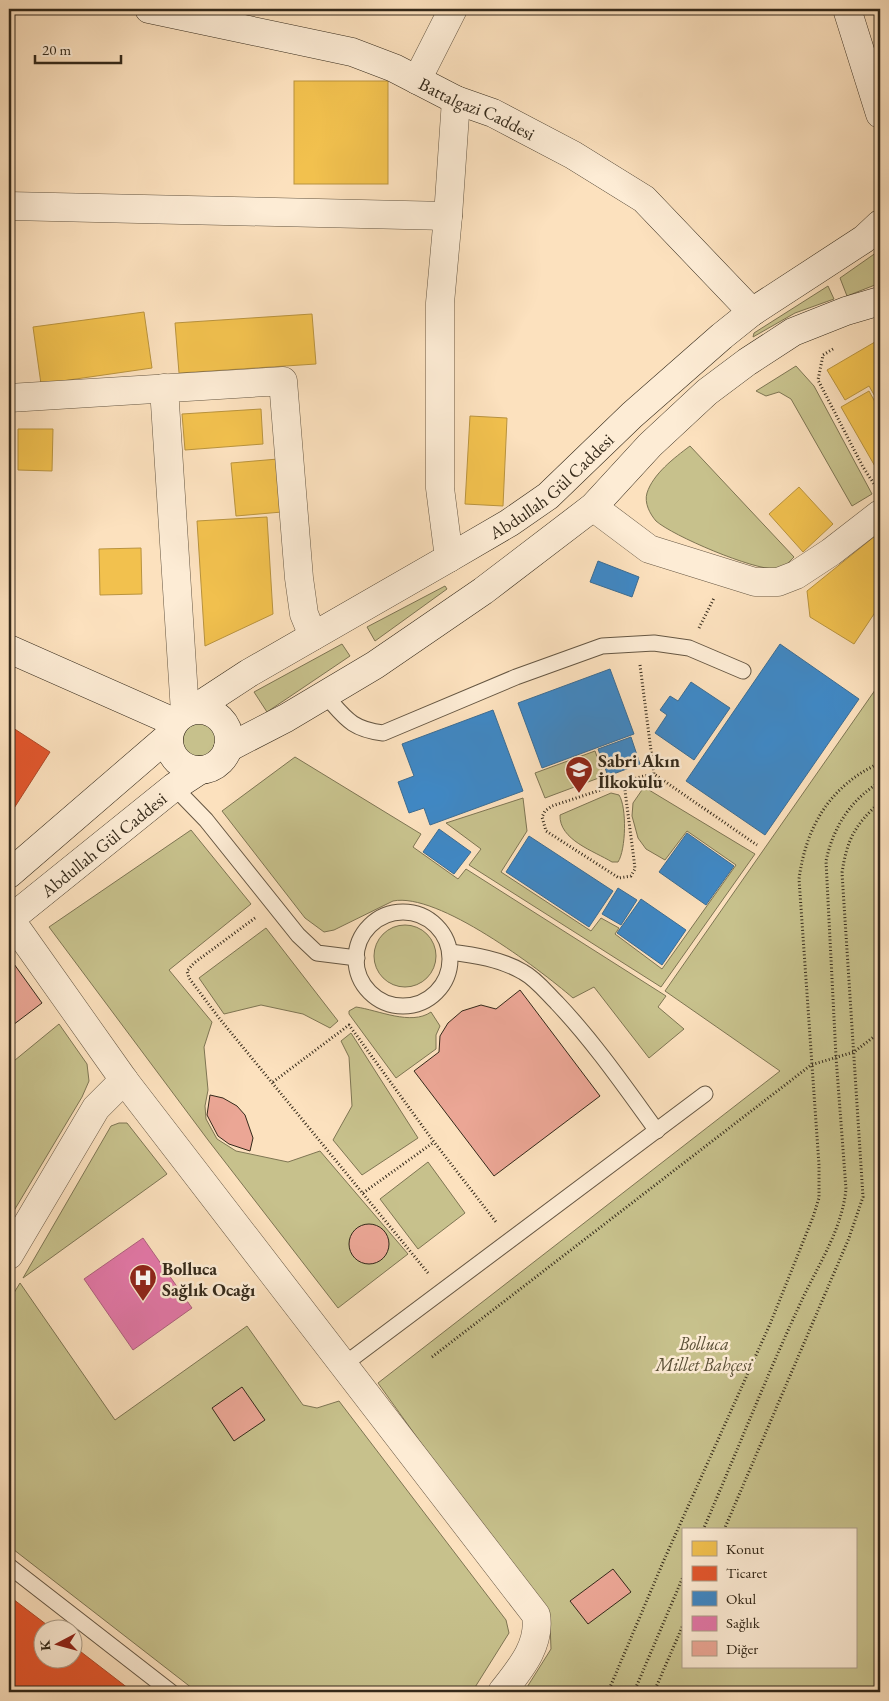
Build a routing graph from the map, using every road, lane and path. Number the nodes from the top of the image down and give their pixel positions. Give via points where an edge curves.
1 (149, 9) edge
2 (453, 9) edge
3 (847, 9) edge
4 (417, 80) junction
5 (456, 100) junction
6 (880, 114) edge
7 (9, 206) edge
8 (448, 216) junction
9 (880, 224) edge
10 (880, 301) edge
11 (752, 312) junction
12 (838, 345) dead end
13 (164, 388) junction
14 (9, 398) edge
15 (880, 494) edge
16 (593, 507) junction
17 (880, 514) edge
18 (449, 558) junction
19 (726, 572) junction
20 (313, 636) junction
21 (638, 644) junction
22 (689, 648) junction
23 (9, 649) edge
24 (743, 671) dead end
25 (324, 694) junction
26 (181, 720) junction
27 (228, 748) junction
28 (880, 763) edge
29 (200, 770) junction
30 (654, 774) junction
31 (880, 782) edge
32 (624, 783) junction
33 (174, 787) junction
34 (880, 802) edge
35 (757, 844) dead end
36 (9, 874) edge
37 (273, 904) junction
38 (9, 919) edge
39 (450, 952) junction
40 (357, 958) junction
41 (880, 1032) edge
42 (854, 1052) junction
43 (836, 1057) junction
44 (811, 1065) junction
45 (124, 1080) junction
46 (273, 1082) junction
47 (705, 1094) dead end
48 (657, 1131) junction
49 (434, 1142) junction
50 (363, 1193) junction
51 (511, 1240) junction
52 (9, 1255) edge
53 (443, 1291) junction
54 (432, 1357) dead end
55 (342, 1366) junction
56 (704, 1528) edge
57 (725, 1528) edge
58 (9, 1566) edge
59 (682, 1579) edge
60 (682, 1627) edge
61 (171, 1692) edge
62 (502, 1692) edge
63 (608, 1692) edge
64 (634, 1692) edge
65 (654, 1692) edge

1 - 4 street, Battalgazi Caddesi via 352,52
2 - 4 street
3 - 6 street
4 - 5 street, Battalgazi Caddesi
5 - 8 street
5 - 11 street, Battalgazi Caddesi via 493,113 573,155 644,199
7 - 8 street
8 - 18 street via 440,303 440,488
9 - 11 street, Abdullah Gül Caddesi via 864,239
10 - 16 street, Abdullah Gül Caddesi via 793,332 747,362 707,392 650,445
11 - 18 street, Abdullah Gül Caddesi via 660,389 548,496
12 - 15 path via 824,355 818,380
13 - 14 street
13 - 20 street via 283,381 299,578 304,614
13 - 26 street
16 - 19 street via 648,549
16 - 25 street, Abdullah Gül Caddesi via 483,591 428,626 375,666
17 - 19 street via 831,552 796,575 778,582 755,582
18 - 20 street, Abdullah Gül Caddesi
19 - 22 path
20 - 26 street, Abdullah Gül Caddesi via 249,673
21 - 22 lane
21 - 25 lane via 602,646 516,677 383,733 353,726
21 - 30 path
22 - 24 lane
23 - 26 street
25 - 27 street, Abdullah Gül Caddesi
26 - 27 street via 212,712 225,723 230,740
26 - 29 street via 170,747 177,760 190,769
26 - 36 street, Abdullah Gül Caddesi
27 - 29 street via 218,764
28 - 44 path via 854,777 838,791 815,821 805,845 799,879
29 - 33 street, Abdullah Gül Caddesi
30 - 32 path
30 - 35 path
31 - 43 path via 856,799 847,811 830,844 826,862
32 - 32 path via 552,806 542,817 546,831 619,878 632,876 635,869
33 - 37 lane via 206,820
33 - 38 street, Abdullah Gül Caddesi
34 - 42 path via 852,833 842,873
37 - 40 lane via 317,953
37 - 46 path via 194,963 188,971 189,978 218,1018
38 - 45 street
39 - 40 lane via 442,931 432,920 418,913 403,911 374,921 363,934
39 - 40 lane via 448,976 440,989 428,1000 414,1005 398,1006 370,993 361,980
39 - 48 lane via 505,964 523,972 541,986 581,1028
41 - 42 path
42 - 43 path
42 - 57 path via 863,1187 858,1216
43 - 44 path
43 - 56 path via 846,1190 844,1205
44 - 54 path
44 - 63 path via 819,1198 770,1324
45 - 52 street via 96,1108
45 - 55 street
46 - 49 path via 349,1025
46 - 50 path
47 - 48 lane
48 - 51 lane
49 - 50 path
49 - 51 path
50 - 53 path
51 - 53 lane
53 - 55 lane
55 - 62 street via 536,1615 538,1628 532,1648
58 - 61 lane
59 - 64 path
60 - 65 path

